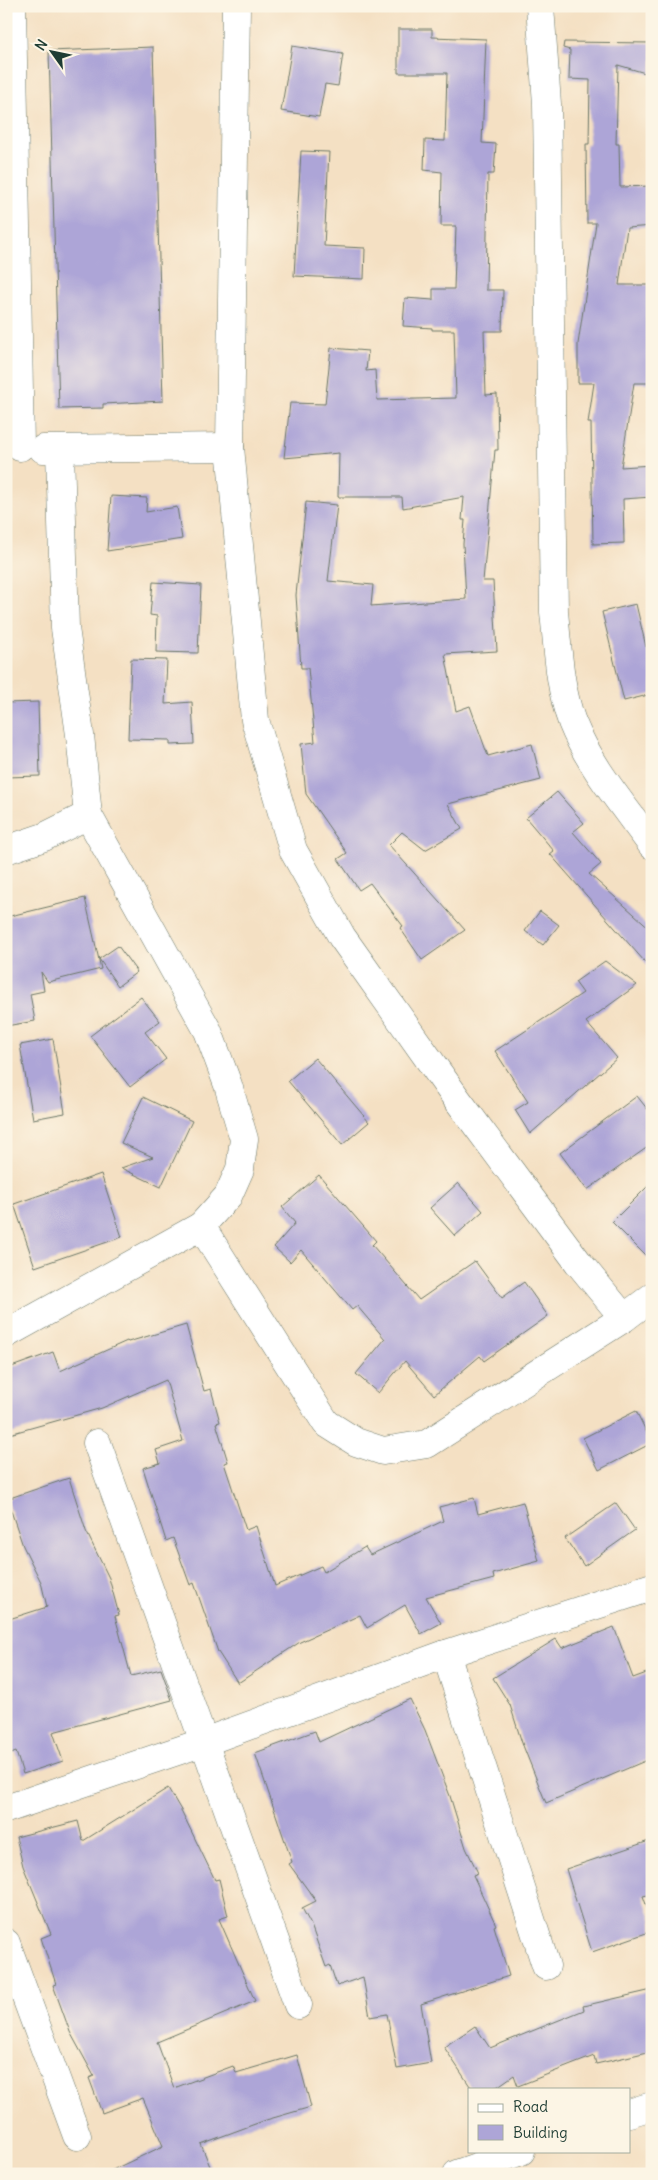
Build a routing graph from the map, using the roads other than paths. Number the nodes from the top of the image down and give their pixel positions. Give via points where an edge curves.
1 (12, 6) edge
2 (236, 6) edge
3 (540, 6) edge
4 (13, 447) edge
5 (230, 447) junction
6 (60, 450) junction
7 (88, 815) junction
8 (652, 845) edge
9 (6, 850) edge
10 (201, 1226) junction
11 (652, 1297) edge
12 (624, 1318) junction
13 (6, 1334) edge
14 (97, 1443) dead end
15 (652, 1587) edge
16 (446, 1654) junction
17 (204, 1742) junction
18 (6, 1809) edge
19 (6, 1943) edge
20 (546, 1966) dead end
21 (298, 2005) dead end
22 (652, 2106) edge
23 (630, 2114) edge
24 (78, 2136) dead end
25 (519, 2152) edge
26 (457, 2174) edge

1 - 4 street
2 - 5 street
3 - 8 street via 546,104 554,612 562,685 572,722 590,758
4 - 6 street
5 - 6 street
5 - 12 street via 255,720 293,850 342,937 578,1262
6 - 7 street via 66,628
7 - 9 street via 44,837
7 - 10 street via 208,1031 244,1139 240,1169 228,1196
10 - 12 street via 326,1423 356,1442 383,1450 426,1444
10 - 13 street
11 - 12 street
14 - 17 street
15 - 16 street
16 - 17 street
16 - 20 street
17 - 18 street
17 - 21 street
19 - 24 street
22 - 23 street
25 - 26 street

